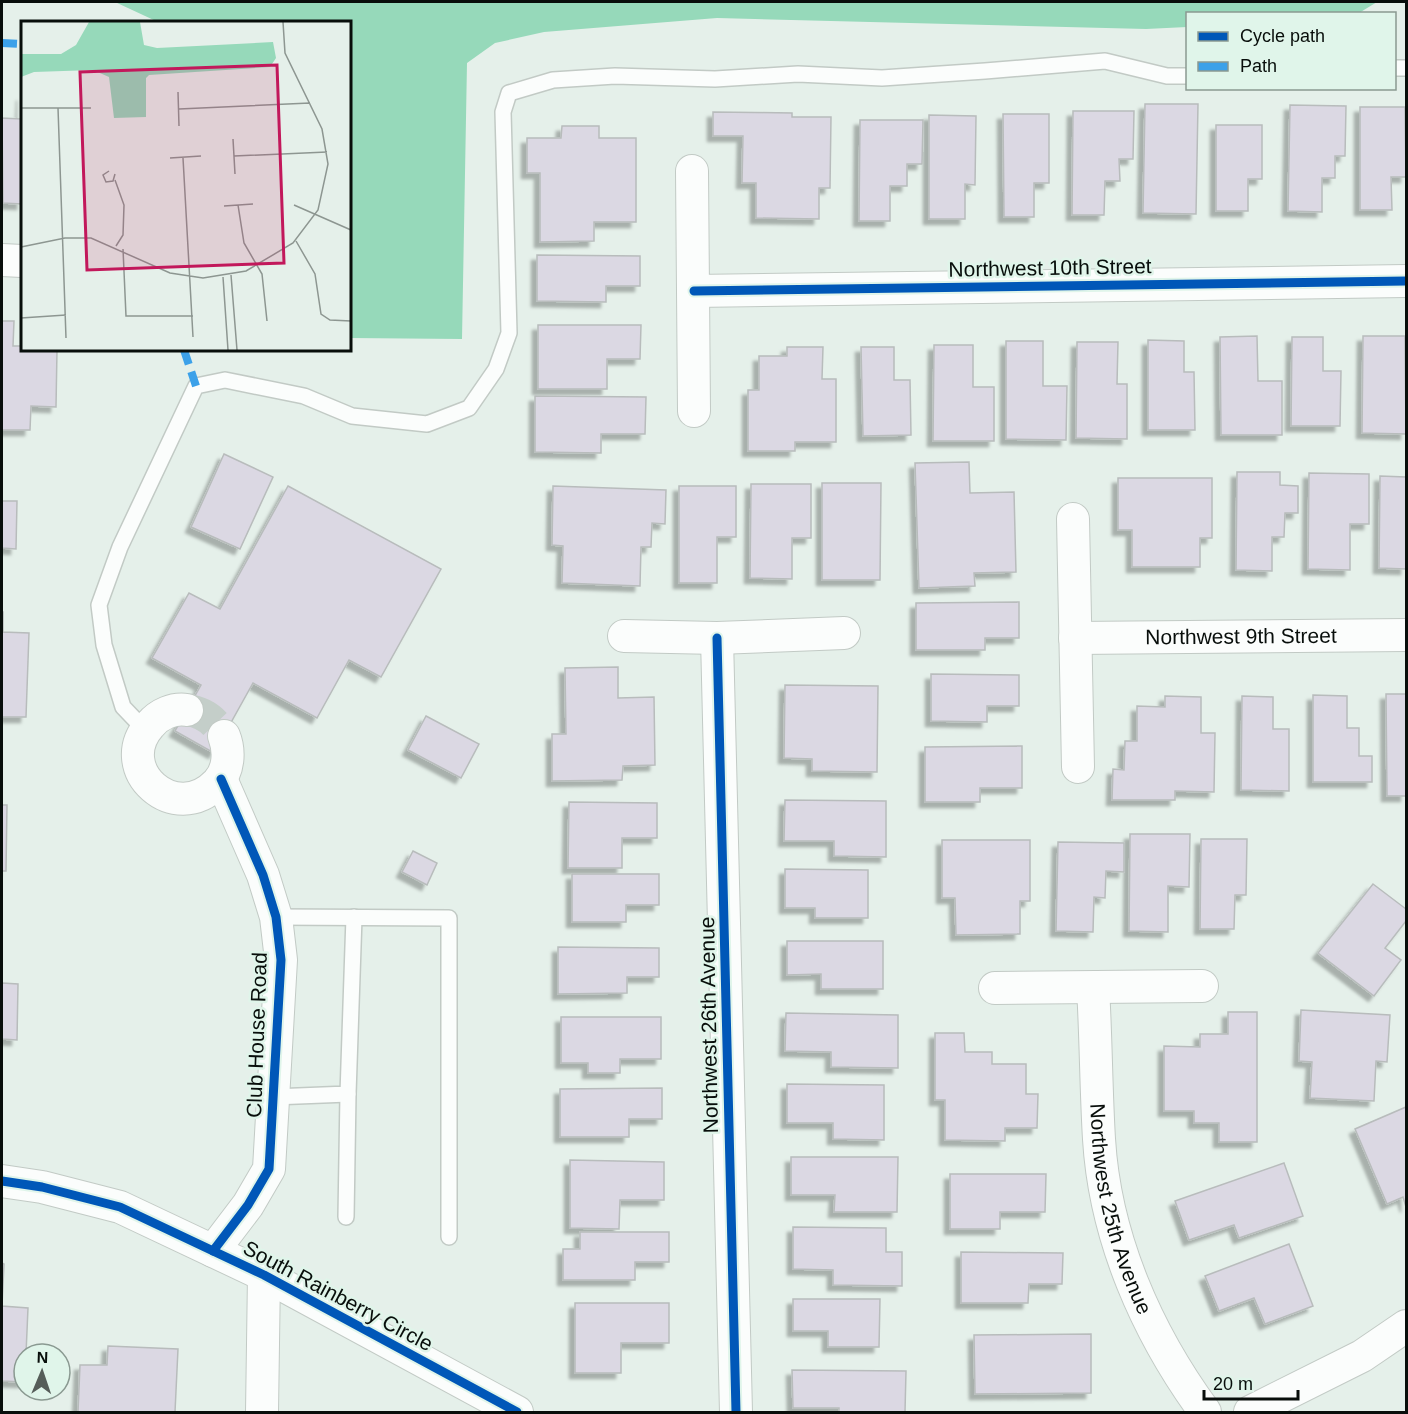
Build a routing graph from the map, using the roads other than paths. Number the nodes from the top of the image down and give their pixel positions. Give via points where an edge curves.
1 (1186, 75) edge
2 (692, 171) dead end
3 (2, 260) edge
4 (21, 261) edge
5 (1407, 281) edge
6 (694, 291) junction
7 (694, 411) dead end
8 (1073, 519) dead end
9 (844, 633) dead end
10 (1407, 635) edge
11 (624, 636) dead end
12 (717, 638) junction
13 (1075, 638) junction
14 (187, 710) tunnel mouth
15 (145, 730) junction
16 (224, 736) tunnel mouth
17 (1078, 767) dead end
18 (221, 779) junction
19 (276, 917) junction
20 (354, 917) junction
21 (1202, 986) dead end
22 (995, 988) dead end
23 (1093, 988) junction
24 (348, 1094) junction
25 (273, 1097) junction
26 (2, 1181) edge
27 (346, 1217) dead end
28 (449, 1237) dead end
29 (213, 1251) junction
30 (264, 1275) junction
31 (1407, 1326) edge
32 (262, 1413) edge
33 (517, 1413) edge
34 (736, 1413) edge
35 (1205, 1413) edge
36 (1250, 1413) edge

1 - 15 lane via 1167,76 1105,61 882,78 798,74 715,79 615,76 553,80 509,93 503,112 509,333 496,369 469,408 427,424 352,416 304,396 225,380 196,386 120,547 99,605 104,645 123,707
2 - 6 street
3 - 4 street
5 - 6 street, Northwest 10th Street
6 - 7 street
8 - 13 street
9 - 12 street
10 - 13 street, Northwest 9th Street
11 - 12 street
12 - 34 street, Northwest 26th Avenue
13 - 17 street
14 - 15 street via 166,712
15 - 18 street via 139,743 141,771 159,792 186,800 212,789
16 - 18 street via 228,752
18 - 19 street, Club House Road via 263,874
19 - 20 lane
19 - 25 street, Club House Road via 281,960
20 - 24 lane
20 - 28 lane via 449,918
21 - 23 street
22 - 23 street
23 - 35 street, Northwest 25th Avenue via 1099,1140 1110,1210 1122,1255 1148,1320
24 - 25 lane
24 - 27 lane
25 - 29 street, Club House Road via 269,1169
26 - 29 street, South Rainberry Circle via 120,1207
29 - 30 street, South Rainberry Circle
30 - 32 street
30 - 33 street, South Rainberry Circle
31 - 36 street via 1362,1356

